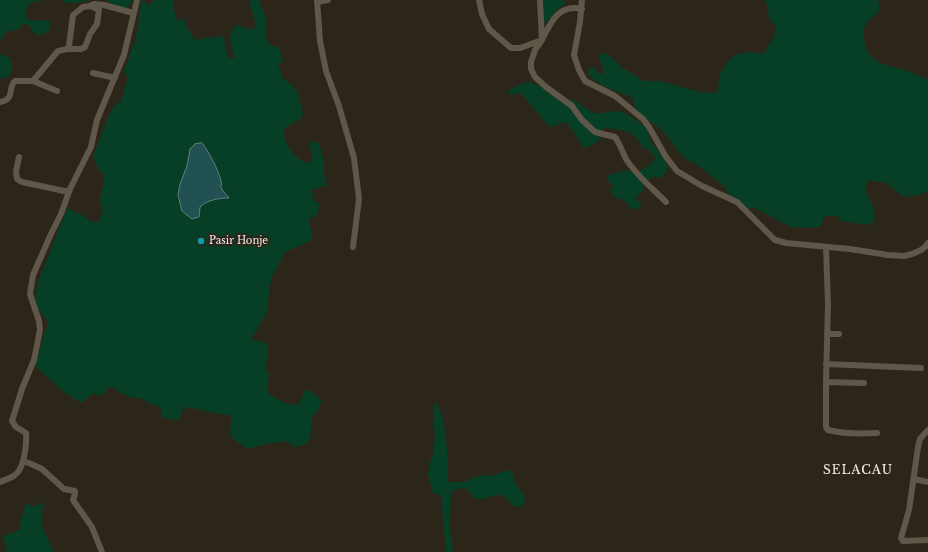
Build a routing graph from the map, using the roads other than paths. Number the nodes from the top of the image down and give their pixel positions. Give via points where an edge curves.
1 (137, 0) edge
2 (328, 0) edge
3 (479, 0) edge
4 (540, 0) edge
5 (582, 0) edge
6 (317, 1) edge
7 (91, 6) junction
8 (582, 8) junction
9 (133, 13) junction
10 (542, 40) junction
11 (67, 49) junction
12 (93, 73) dead end
13 (115, 78) junction
14 (33, 81) junction
15 (57, 91) dead end
16 (0, 102) edge
17 (19, 157) dead end
18 (69, 192) junction
19 (666, 202) dead end
20 (928, 243) edge
21 (353, 247) dead end
22 (826, 247) junction
23 (827, 334) junction
24 (839, 334) dead end
25 (826, 364) junction
26 (920, 368) dead end
27 (826, 382) junction
28 (864, 383) dead end
29 (928, 430) edge
30 (876, 433) dead end
31 (23, 461) junction
32 (914, 479) junction
33 (0, 482) edge
34 (928, 482) edge
35 (928, 540) edge
36 (102, 552) edge

1 - 9 street
2 - 6 street
3 - 10 street via 489,29 511,48 520,48
4 - 10 street
5 - 8 street
6 - 21 street via 320,41 326,71 340,106 354,158 359,199
7 - 9 street via 104,5
7 - 11 street via 83,7 74,13 70,46
7 - 11 street via 99,10 99,19 85,47
8 - 10 street via 567,8 558,13 549,24
8 - 22 street via 574,55 578,70 585,80 615,96 643,119 666,158 677,171 737,202 775,240
9 - 13 street
10 - 19 street via 531,62 535,77 572,106 595,132 615,137 638,174
11 - 14 street via 56,52
12 - 13 street
13 - 18 street via 97,120 91,147
14 - 15 street
14 - 16 street via 13,82 11,95
17 - 18 street via 17,179
18 - 31 street via 33,275 32,300 40,330 34,360 12,421 26,435
20 - 22 street via 921,250 904,256
22 - 23 street
23 - 24 street
23 - 25 street
25 - 26 street
25 - 27 street
27 - 28 street
27 - 30 street via 828,430 842,433
29 - 32 street via 920,440
31 - 33 street via 16,474
31 - 36 street via 42,469 64,489 75,491 73,500 92,527
32 - 34 street
32 - 35 street via 901,539

